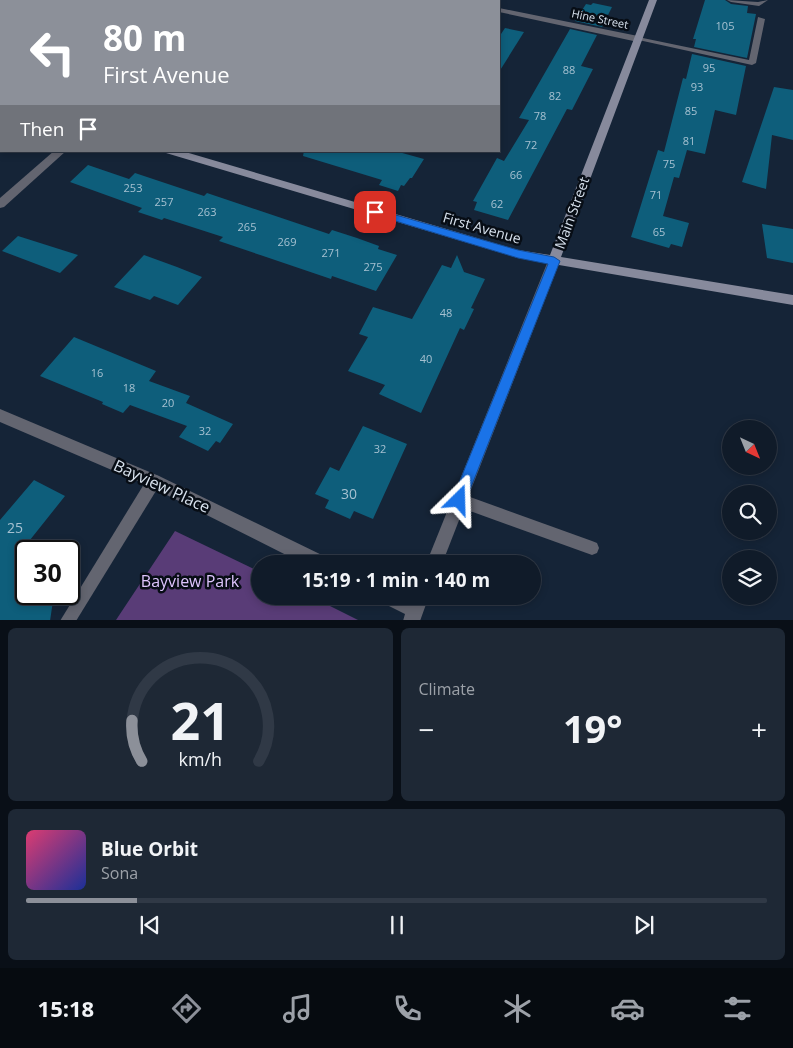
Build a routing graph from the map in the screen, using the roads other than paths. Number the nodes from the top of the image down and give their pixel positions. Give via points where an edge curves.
1 (653, 0) edge
2 (731, 0) edge
3 (764, 0) edge
4 (500, 10) edge
5 (761, 19) dead end
6 (638, 39) junction
7 (60, 152) edge
8 (173, 152) edge
9 (0, 204) edge
10 (554, 261) junction
11 (793, 300) edge
12 (0, 415) edge
13 (154, 481) junction
14 (459, 500) junction
15 (592, 548) dead end
16 (304, 555) edge
17 (438, 555) edge
18 (67, 620) edge

1 - 6 street, Main Street
2 - 3 lane via 759,4
4 - 6 street, Hine Street
5 - 6 lane via 752,63
6 - 10 street, Main Street
7 - 9 street
8 - 10 street, First Avenue via 518,254
10 - 11 street, First Avenue
10 - 14 street, Main Street
12 - 13 street, Bayview Place
13 - 16 street, Bayview Place
13 - 18 lane
14 - 15 lane
14 - 17 street, Main Street

